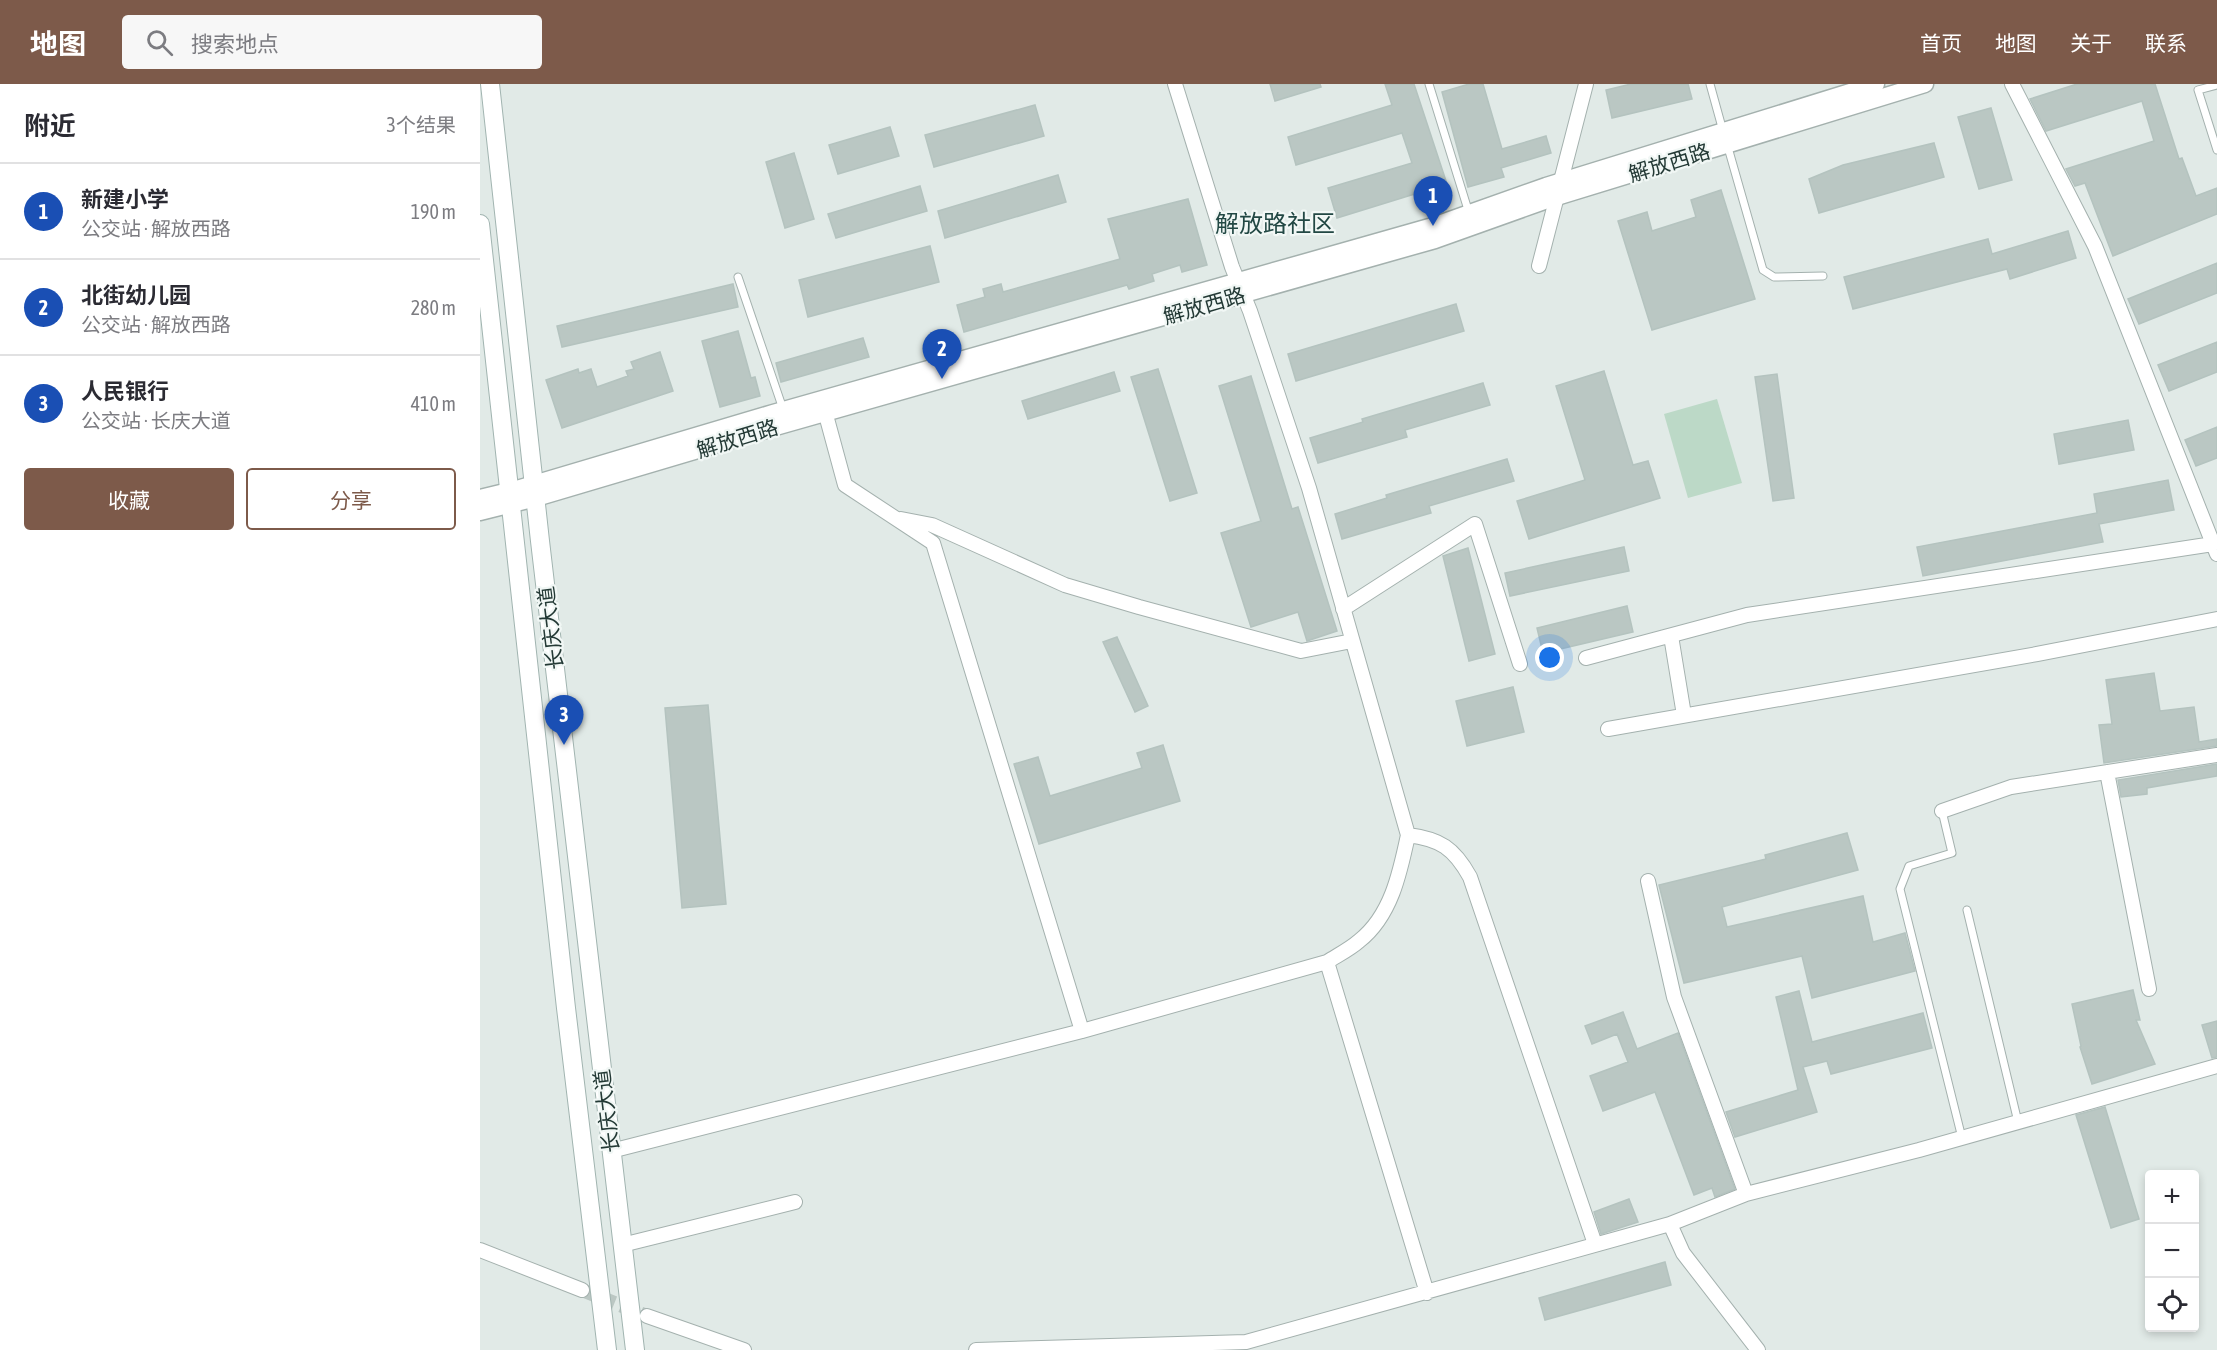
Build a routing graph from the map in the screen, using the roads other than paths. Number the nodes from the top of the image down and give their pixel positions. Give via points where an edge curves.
1 (490, 84) edge
2 (1175, 84) edge
3 (1429, 84) edge
4 (1586, 84) edge
5 (1710, 84) edge
6 (1876, 84) edge
7 (1925, 84) edge
8 (2012, 84) edge
9 (2217, 85) edge
10 (1725, 137) junction
11 (2217, 150) edge
12 (1559, 189) junction
13 (1469, 213) junction
14 (480, 224) edge
15 (1539, 266) dead end
16 (1823, 276) dead end
17 (738, 277) dead end
18 (1240, 287) junction
19 (824, 406) junction
20 (786, 417) junction
21 (535, 491) junction
22 (480, 498) edge
23 (510, 498) junction
24 (480, 512) edge
25 (892, 517) junction
26 (2215, 549) edge
27 (1343, 609) junction
28 (2217, 619) edge
29 (1671, 636) junction
30 (1352, 641) junction
31 (1586, 658) dead end
32 (1520, 664) dead end
33 (1684, 715) junction
34 (1608, 729) dead end
35 (2217, 754) edge
36 (2107, 772) junction
37 (1942, 811) joint
38 (1408, 836) junction
39 (1648, 881) dead end
40 (1967, 910) dead end
41 (1327, 962) junction
42 (2149, 989) dead end
43 (1082, 1031) junction
44 (2217, 1066) edge
45 (2018, 1122) junction
46 (1962, 1138) junction
47 (611, 1151) junction
48 (1746, 1194) junction
49 (795, 1202) dead end
50 (1670, 1224) junction
51 (1595, 1244) junction
52 (622, 1245) junction
53 (480, 1250) edge
54 (582, 1290) tunnel mouth
55 (1427, 1293) junction
56 (647, 1316) tunnel mouth
57 (1108, 1348) edge
58 (607, 1350) edge
59 (635, 1350) edge
60 (744, 1350) edge
61 (976, 1350) edge
62 (1758, 1350) edge

1 - 21 main road, 长庆大道
2 - 18 street
3 - 13 lane
4 - 12 street
5 - 10 lane
6 - 10 street, 解放西路
7 - 10 street, 解放西路
8 - 26 street via 2095,246
9 - 11 lane via 2198,90
10 - 12 street, 解放西路
10 - 16 lane via 1763,270 1774,277
12 - 13 street, 解放西路
12 - 15 street
12 - 18 street, 解放西路 via 1435,240
13 - 18 street, 解放西路
14 - 23 main road, 长庆大道
17 - 20 lane
18 - 19 street, 解放西路
18 - 27 street via 1309,488
19 - 20 street, 解放西路
19 - 25 street via 845,485
20 - 21 street, 解放西路
21 - 23 street, 解放西路
21 - 47 main road, 长庆大道
22 - 23 street, 解放西路
23 - 24 street, 解放西路
23 - 58 main road, 长庆大道
25 - 30 street via 932,525 1065,585 1301,651
25 - 43 street via 933,543
26 - 29 street via 1748,615
27 - 30 street
27 - 32 street via 1475,524
28 - 33 street
29 - 31 street
29 - 33 street
30 - 38 street
33 - 34 street
35 - 36 street
36 - 37 street via 2011,787
36 - 42 street
37 - 46 lane via 1952,853 1909,866 1900,889
38 - 41 street via 1386,910 1361,940
38 - 51 street via 1428,838 1446,846 1470,877
39 - 48 street via 1674,997
40 - 45 lane
41 - 43 street
41 - 55 street
43 - 47 street
44 - 45 street
45 - 46 street
46 - 48 street
47 - 52 main road, 长庆大道
48 - 50 street
49 - 52 street
50 - 51 street
50 - 62 street via 1683,1252
51 - 55 street
52 - 59 main road, 长庆大道
53 - 54 street
55 - 57 street via 1246,1342
56 - 60 street
57 - 61 street

